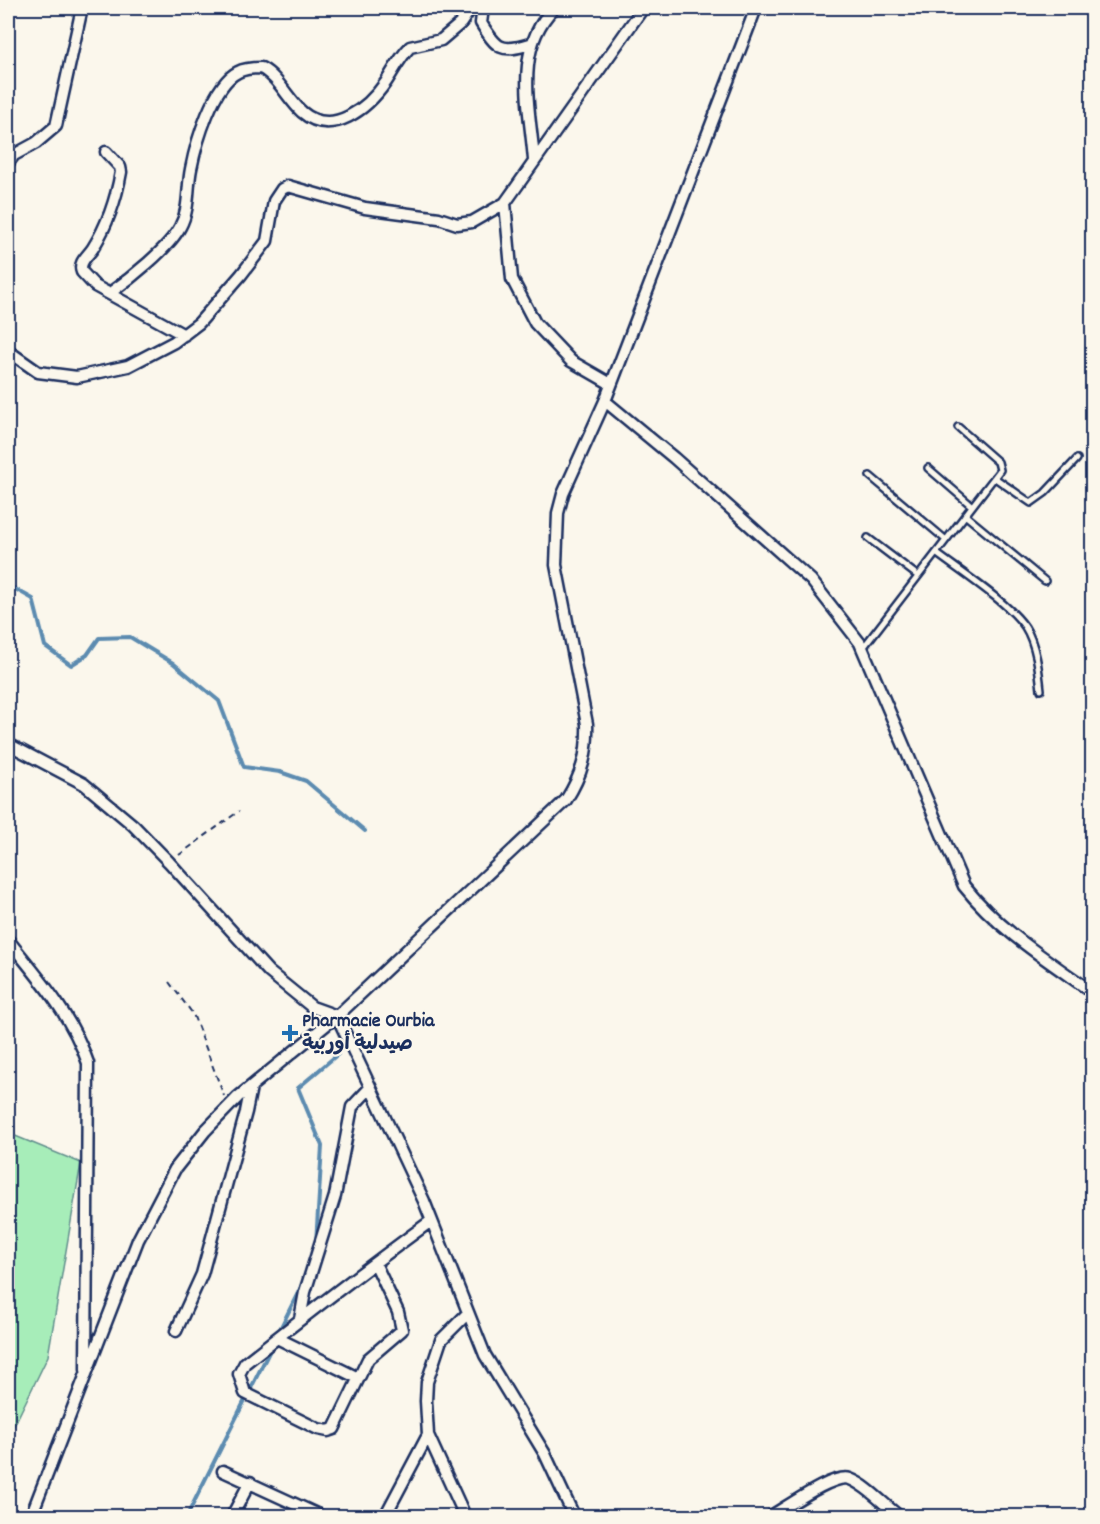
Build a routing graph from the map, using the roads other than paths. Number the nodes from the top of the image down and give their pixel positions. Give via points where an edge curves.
1 (82, 8) edge
2 (471, 8) edge
3 (483, 8) edge
4 (554, 8) edge
5 (643, 8) edge
6 (756, 8) edge
7 (530, 44) junction
8 (106, 152) dead end
9 (534, 160) junction
10 (8, 163) edge
11 (505, 203) junction
12 (110, 293) junction
13 (184, 335) junction
14 (8, 351) edge
15 (611, 384) junction
16 (605, 401) junction
17 (958, 427) dead end
18 (1077, 459) dead end
19 (928, 468) dead end
20 (870, 476) dead end
21 (995, 478) junction
22 (972, 506) junction
23 (965, 515) junction
24 (868, 538) dead end
25 (946, 540) junction
26 (936, 553) junction
27 (918, 576) junction
28 (1045, 581) dead end
29 (862, 648) junction
30 (1041, 690) dead end
31 (8, 744) edge
32 (8, 940) edge
33 (1092, 992) edge
34 (337, 1016) junction
35 (251, 1087) junction
36 (369, 1089) junction
37 (431, 1221) junction
38 (375, 1263) junction
39 (467, 1314) junction
40 (300, 1319) junction
41 (176, 1331) dead end
42 (277, 1338) junction
43 (87, 1374) junction
44 (358, 1378) junction
45 (428, 1435) junction
46 (223, 1471) dead end
47 (250, 1482) junction
48 (31, 1516) edge
49 (232, 1516) edge
50 (321, 1516) edge
51 (385, 1516) edge
52 (465, 1516) edge
53 (574, 1516) edge
54 (771, 1516) edge
55 (899, 1516) edge

1 - 10 street via 56,126
2 - 12 street via 441,40 410,47 367,103 338,121 316,121 302,112 261,68 239,71 218,92 202,131 181,227 156,255
3 - 7 street via 481,23 499,48
4 - 7 street via 542,20
5 - 9 street
6 - 15 street
7 - 9 street via 528,112
8 - 12 street via 121,172 115,206 80,268 86,278
9 - 11 street
11 - 13 street via 472,222 457,224 365,208 288,186 274,201 267,241 199,323
11 - 15 street via 512,279 535,323 571,361
12 - 13 street
13 - 14 street via 128,366 77,377 38,372
15 - 16 street
16 - 29 street via 811,580 850,626
16 - 34 street via 563,494 555,539 556,565 587,724 580,779 566,800
17 - 21 lane via 998,462 1000,470
18 - 21 lane via 1031,503
19 - 22 lane
20 - 25 lane
21 - 22 lane
22 - 23 lane
23 - 25 lane
23 - 28 lane
24 - 27 lane
25 - 26 lane
26 - 27 lane
26 - 30 lane via 1026,628
27 - 29 lane
29 - 33 street via 964,886 1005,929
31 - 34 street via 84,784 133,825 269,972 312,1007
32 - 43 street via 66,1015 80,1037 88,1063 88,1292 84,1340
34 - 35 street
34 - 36 street
35 - 41 street via 202,1274
35 - 43 street via 191,1148 157,1200
36 - 37 street
36 - 40 street via 352,1107 335,1197
37 - 38 street
37 - 39 street
38 - 40 street
38 - 44 street via 398,1312 402,1330 368,1359
39 - 45 street via 441,1340 432,1364 426,1401
39 - 53 street via 500,1381 545,1454
40 - 42 street
42 - 44 street
42 - 44 street via 244,1363 239,1374 242,1389 318,1429 334,1429
43 - 48 street
45 - 51 street
45 - 52 street
46 - 47 street
47 - 49 street
47 - 50 street
54 - 55 street via 843,1478 858,1483

